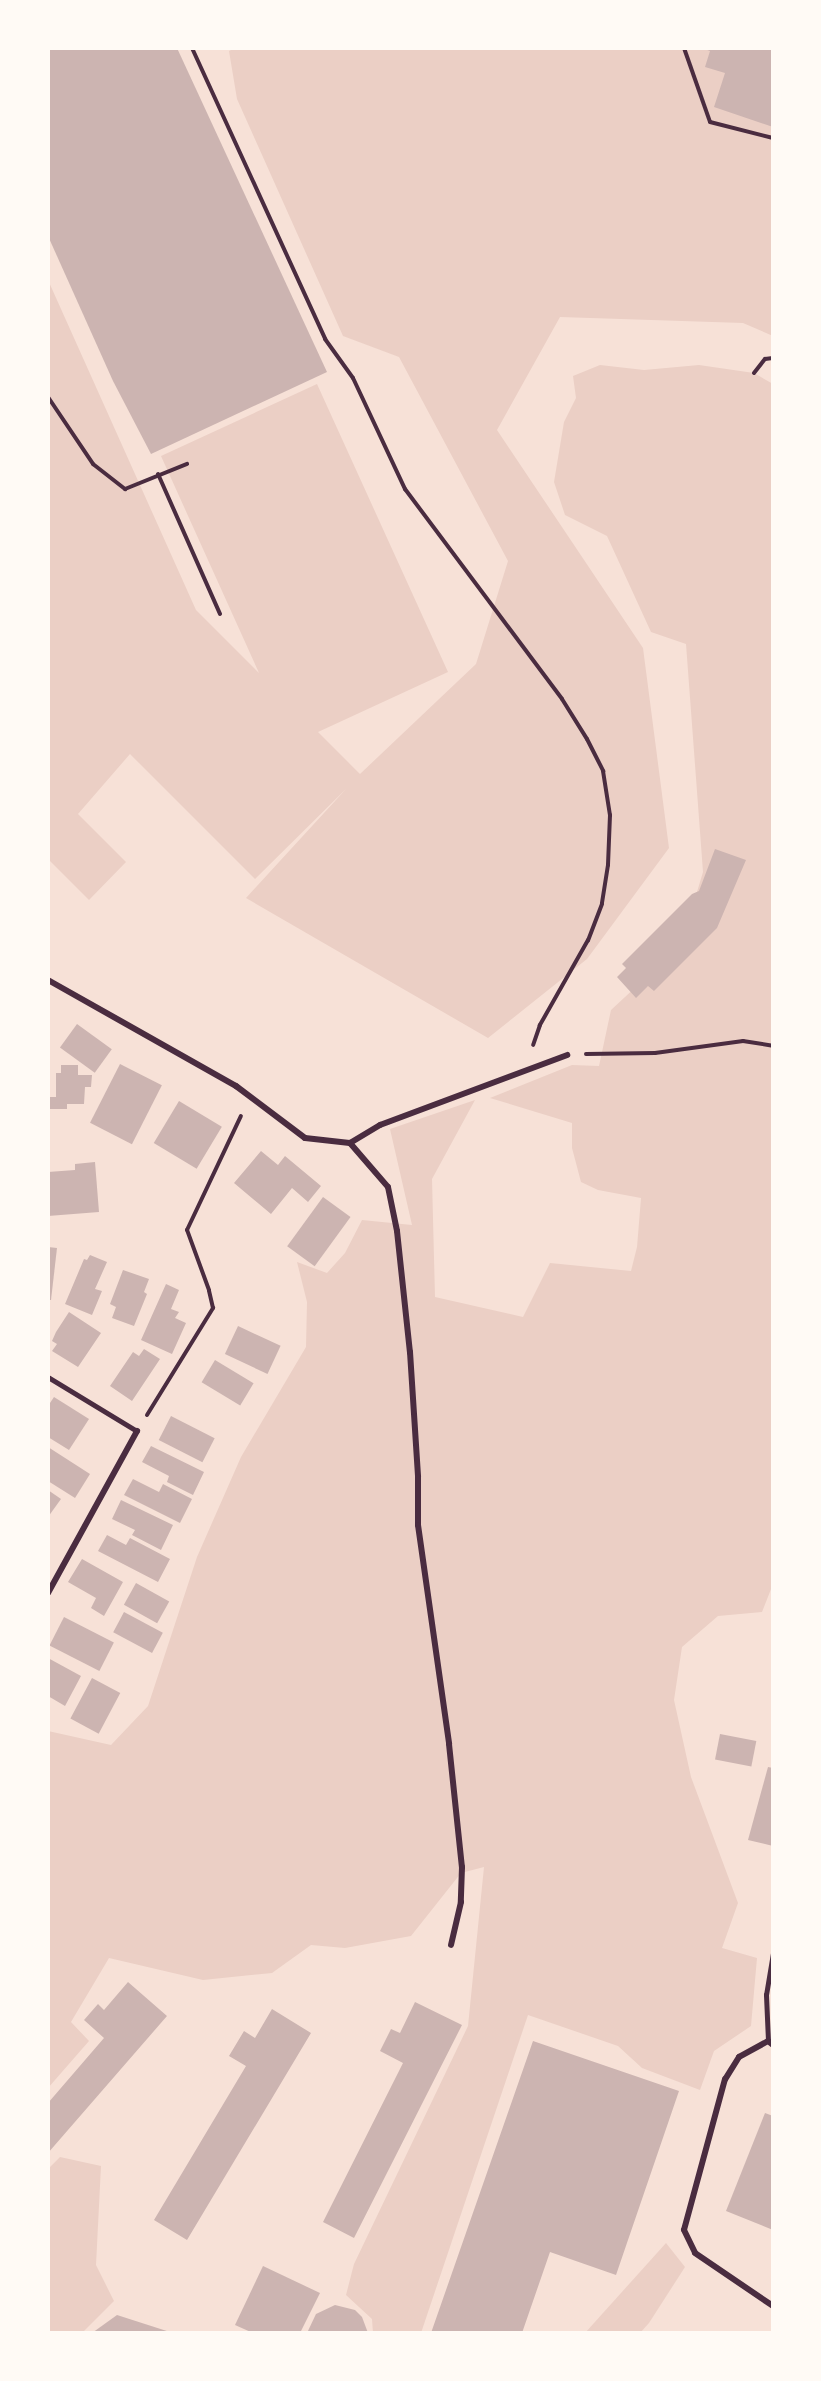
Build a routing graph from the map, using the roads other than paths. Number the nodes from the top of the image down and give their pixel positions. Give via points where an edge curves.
1 (48, 980) edge
2 (567, 1054) road end
3 (350, 1143) junction
4 (48, 1377) edge
5 (137, 1431) joint
6 (48, 1593) edge
7 (451, 1945) dead end
8 (773, 1953) edge
9 (771, 2043) edge
10 (773, 2306) edge

1 - 3 street via 255,1100 305,1138
2 - 3 street via 380,1125
3 - 7 street via 388,1187 397,1231 413,1393 418,1525 462,1867 461,1902
4 - 5 lane
5 - 6 street
8 - 9 lane via 766,1995
9 - 10 street via 739,2057 724,2079 684,2230 695,2253

